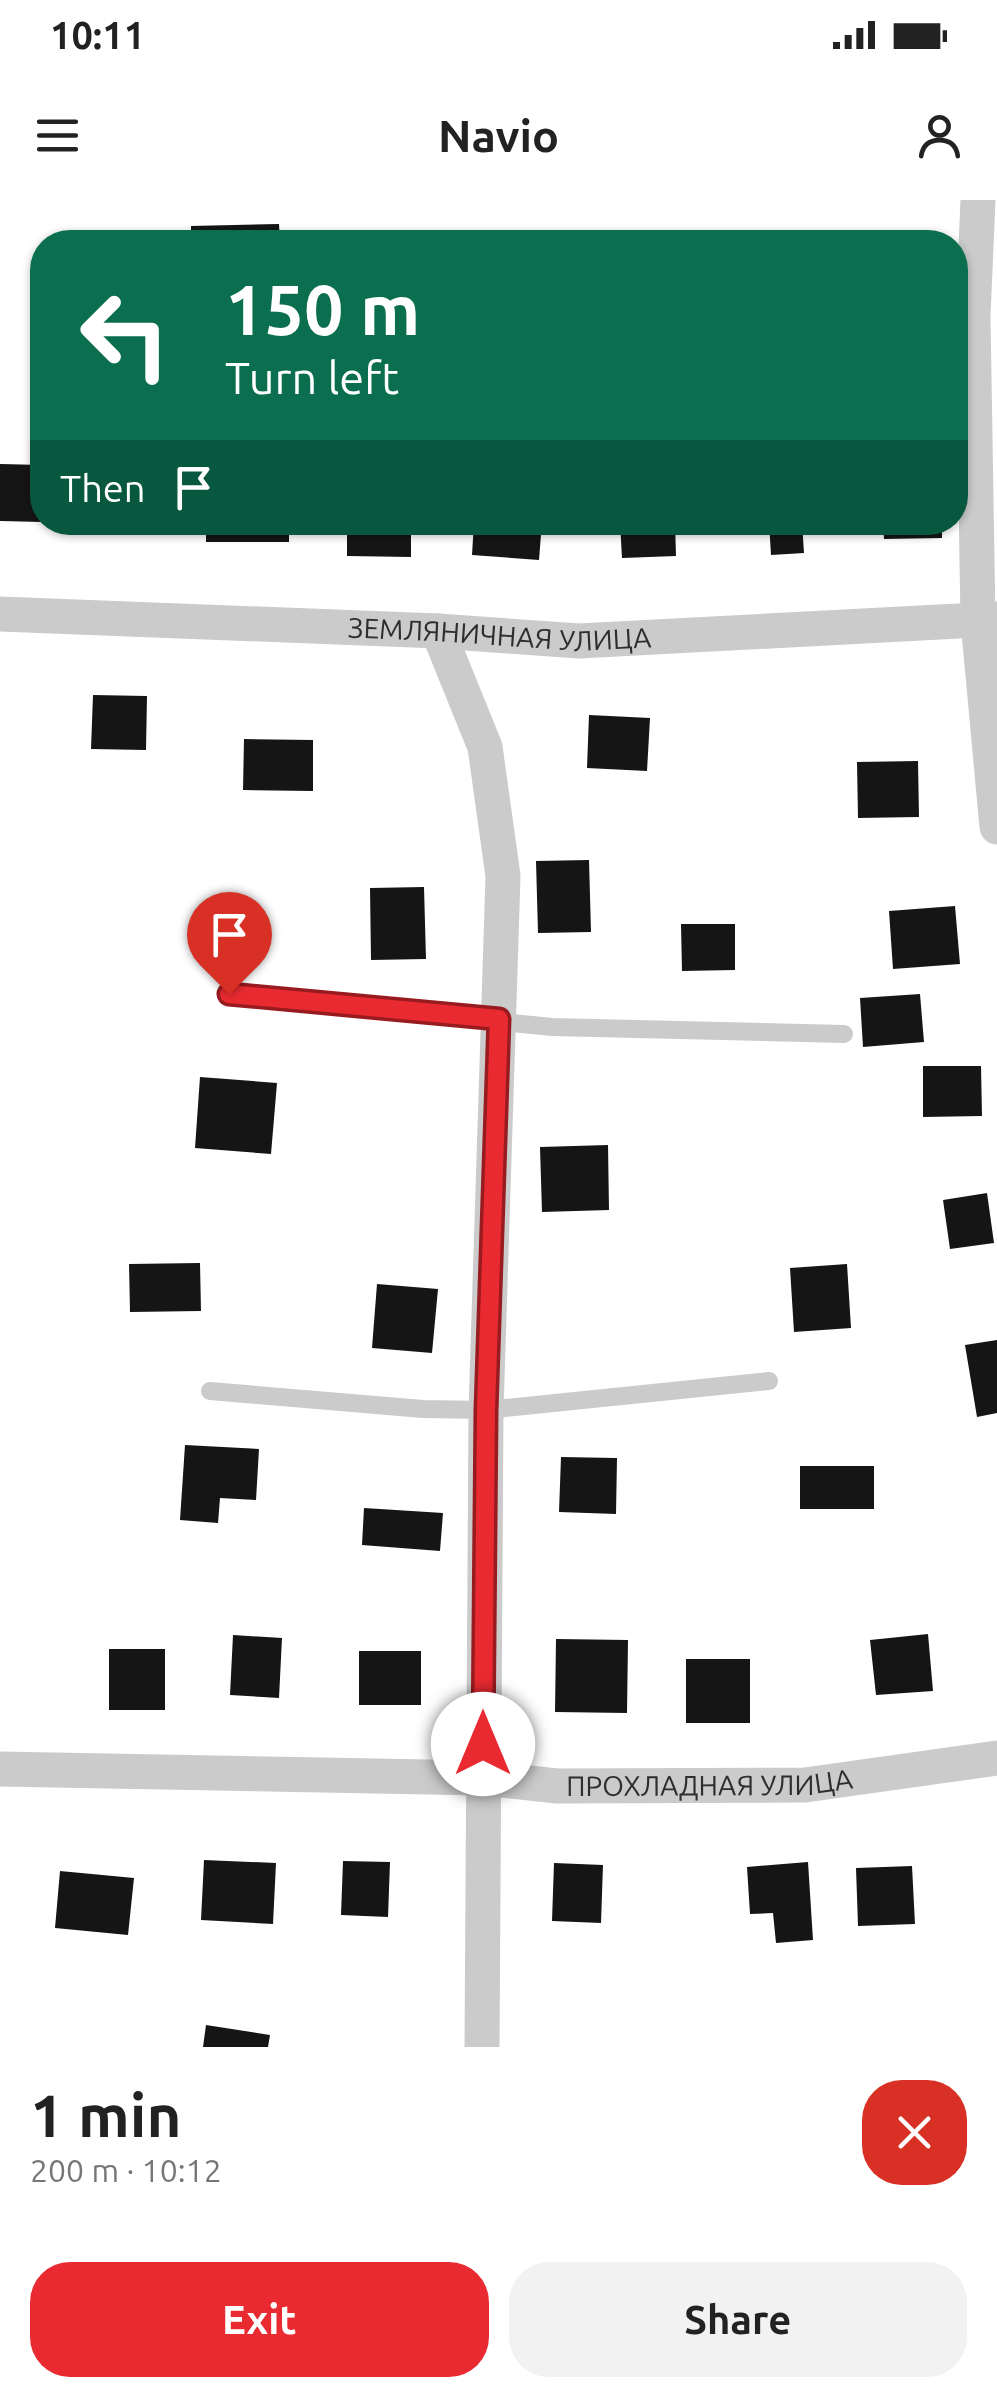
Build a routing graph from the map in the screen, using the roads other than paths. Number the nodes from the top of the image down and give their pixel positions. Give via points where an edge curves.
1 (978, 200) edge
2 (0, 614) edge
3 (988, 620) edge
4 (438, 631) junction
5 (997, 827) edge
6 (229, 994) dead end
7 (499, 1019) junction
8 (844, 1034) dead end
9 (769, 1381) dead end
10 (210, 1390) dead end
11 (486, 1410) junction
12 (997, 1758) edge
13 (0, 1768) edge
14 (483, 1778) junction
15 (482, 2047) edge

1 - 3 street via 973,316
2 - 4 street, ЗЕМЛЯНИЧНАЯ УЛИЦА
3 - 4 street, ЗЕМЛЯНИЧНАЯ УЛИЦА via 580,642
3 - 5 street
4 - 7 street via 485,747 503,876
6 - 7 lane
7 - 8 lane
7 - 11 street
9 - 11 lane
10 - 11 lane
11 - 14 street
12 - 14 street, ПРОХЛАДНАЯ УЛИЦА via 805,1784 556,1786
13 - 14 street, ПРОХЛАДНАЯ УЛИЦА
14 - 15 street

